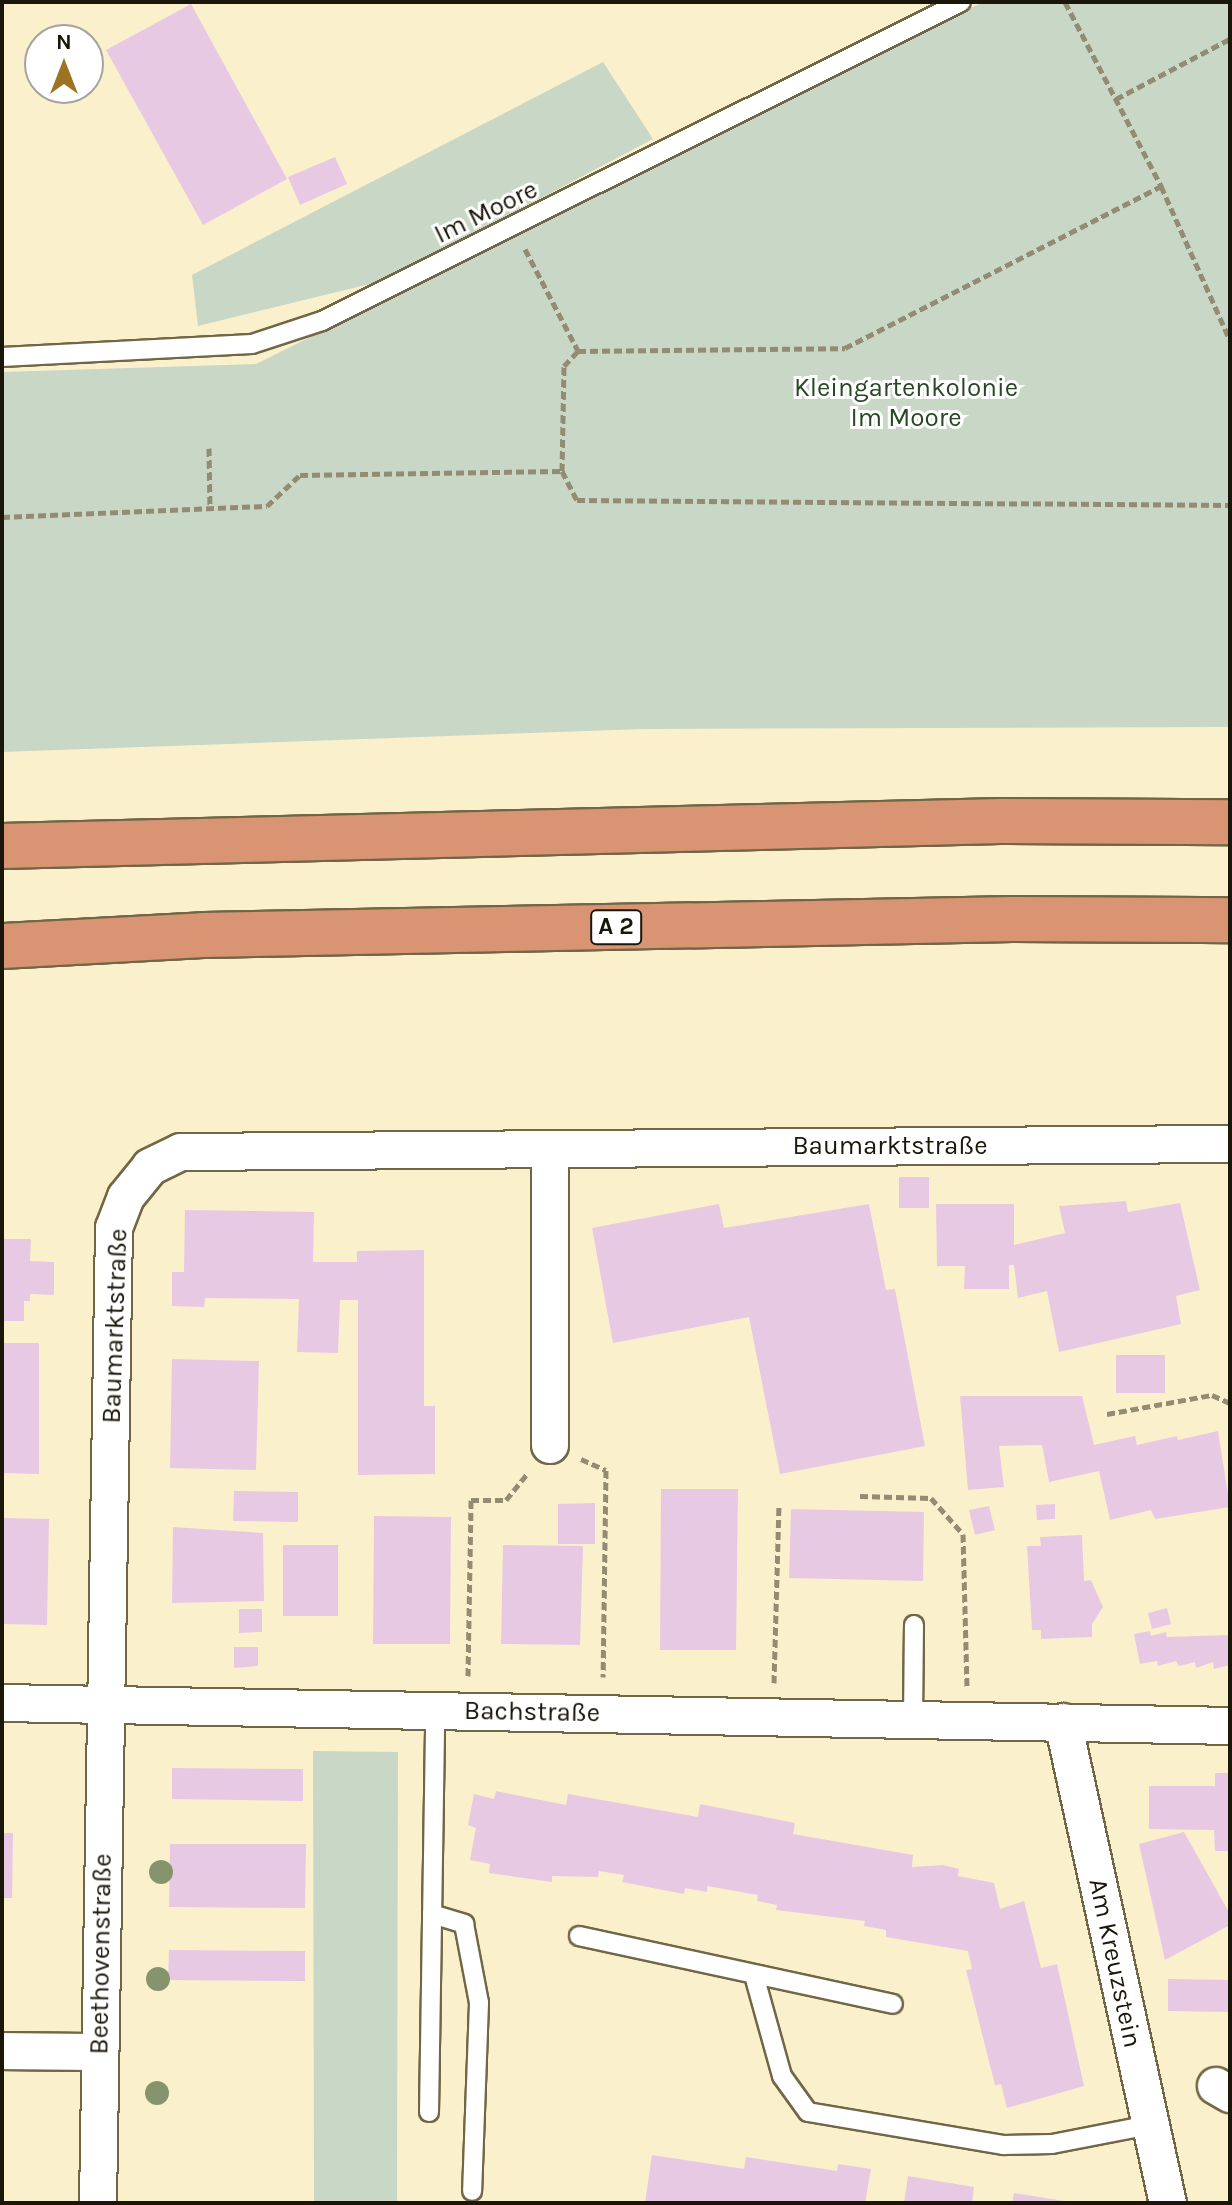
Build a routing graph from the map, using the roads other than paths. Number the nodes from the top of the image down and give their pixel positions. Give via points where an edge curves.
1 (961, 2) edge
2 (2, 357) edge
3 (1230, 822) edge
4 (2, 846) edge
5 (1230, 920) edge
6 (2, 946) edge
7 (1230, 1144) edge
8 (550, 1149) junction
9 (550, 1445) road end
10 (914, 1625) dead end
11 (2, 1703) edge
12 (107, 1706) junction
13 (451, 1711) junction
14 (913, 1719) junction
15 (1063, 1722) junction
16 (1230, 1726) edge
17 (432, 1914) junction
18 (579, 1936) dead end
19 (754, 1975) junction
20 (893, 2004) dead end
21 (2, 2051) edge
22 (98, 2052) junction
23 (429, 2112) dead end
24 (1150, 2125) junction
25 (472, 2191) dead end
26 (98, 2203) edge
27 (1168, 2203) edge

1 - 2 lane, Im Moore via 322,321 252,344
3 - 4 highway via 974,821
5 - 6 highway, A 2 via 997,919 220,935
7 - 8 street, Baumarktstraße
8 - 9 street
8 - 12 street, Baumarktstraße via 181,1152 150,1167 126,1197 114,1228
10 - 14 lane
11 - 12 street, Bachstraße
12 - 13 street, Bachstraße
12 - 22 street, Beethovenstraße
13 - 14 street, Bachstraße
13 - 17 lane
14 - 15 street, Bachstraße
15 - 16 street, Bachstraße
15 - 24 street, Am Kreuzstein
17 - 23 lane
17 - 25 lane via 464,1924 479,2003
18 - 19 lane
19 - 20 lane
19 - 24 lane via 782,2076 808,2112 1004,2145 1052,2144
21 - 22 street
22 - 26 street, Beethovenstraße
24 - 27 street, Am Kreuzstein

